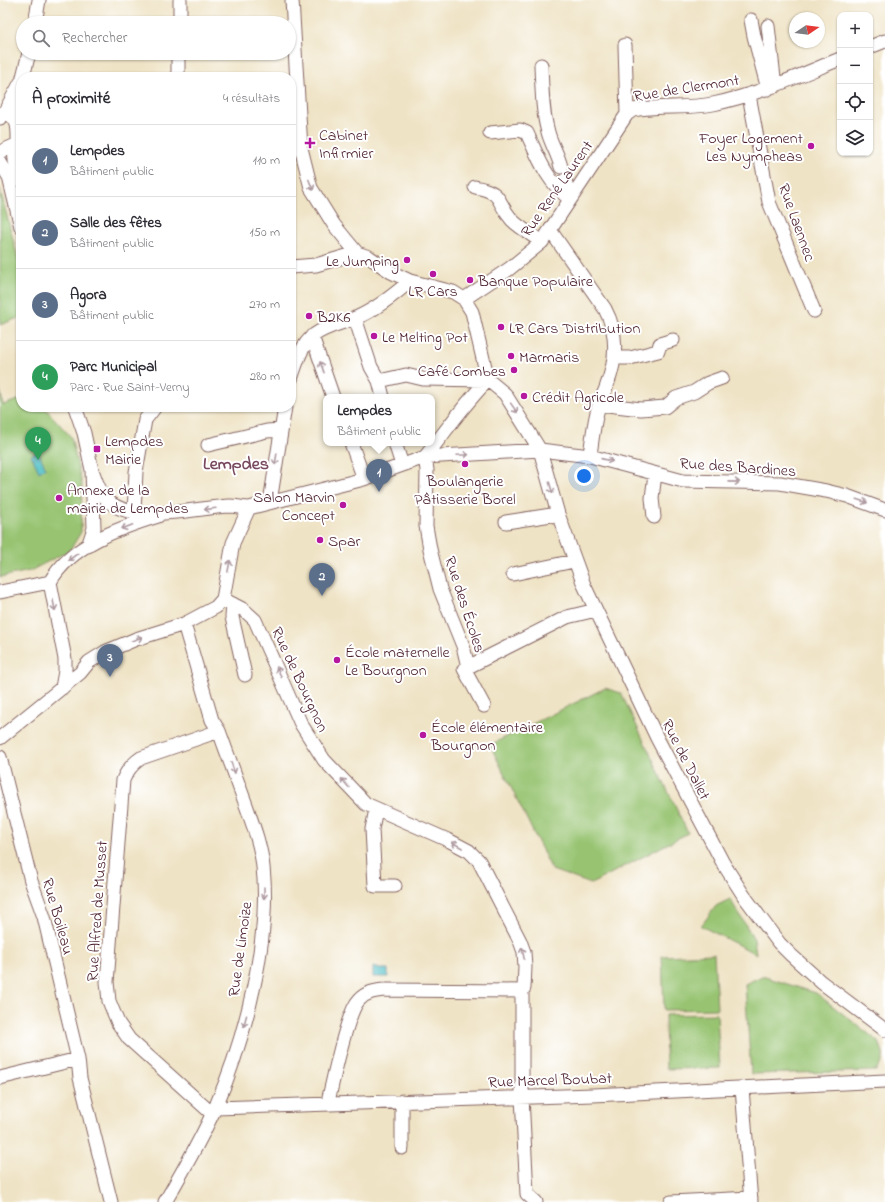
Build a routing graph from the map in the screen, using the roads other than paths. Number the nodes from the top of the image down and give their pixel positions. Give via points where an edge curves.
1 (39, 0) edge
2 (180, 0) edge
3 (292, 0) edge
4 (36, 16) edge
5 (180, 16) edge
6 (292, 16) edge
7 (751, 20) dead end
8 (768, 26) dead end
9 (885, 41) edge
10 (625, 45) dead end
11 (873, 46) edge
12 (27, 60) edge
13 (178, 60) edge
14 (293, 60) edge
15 (837, 60) edge
16 (542, 65) dead end
17 (24, 72) edge
18 (178, 72) edge
19 (293, 72) edge
20 (771, 87) junction
21 (16, 90) edge
22 (750, 95) junction
23 (2, 114) edge
24 (627, 114) junction
25 (16, 120) edge
26 (490, 132) dead end
27 (16, 146) edge
28 (296, 148) edge
29 (0, 152) edge
30 (0, 162) edge
31 (561, 167) dead end
32 (565, 180) dead end
33 (475, 187) dead end
34 (570, 199) junction
35 (16, 206) edge
36 (550, 230) junction
37 (542, 242) junction
38 (357, 253) junction
39 (296, 266) edge
40 (410, 281) junction
41 (464, 299) junction
42 (814, 311) dead end
43 (353, 319) junction
44 (312, 336) junction
45 (673, 340) dead end
46 (615, 358) junction
47 (296, 366) edge
48 (722, 378) dead end
49 (488, 380) junction
50 (379, 381) junction
51 (332, 394) edge
52 (382, 394) edge
53 (599, 404) junction
54 (77, 412) edge
55 (151, 412) edge
56 (284, 412) edge
57 (281, 430) junction
58 (435, 444) edge
59 (208, 445) dead end
60 (351, 446) edge
61 (396, 446) edge
62 (434, 446) edge
63 (540, 450) junction
64 (590, 456) junction
65 (424, 457) junction
66 (402, 465) junction
67 (92, 470) junction
68 (655, 474) junction
69 (364, 479) junction
70 (270, 502) junction
71 (249, 508) junction
72 (885, 510) edge
73 (134, 512) junction
74 (558, 514) junction
75 (164, 515) junction
76 (654, 517) dead end
77 (506, 522) dead end
78 (88, 546) junction
79 (574, 561) junction
80 (513, 574) dead end
81 (50, 582) junction
82 (0, 592) edge
83 (228, 602) junction
84 (596, 610) junction
85 (184, 624) junction
86 (64, 660) junction
87 (89, 662) junction
88 (468, 667) junction
89 (245, 676) dead end
90 (62, 688) junction
91 (484, 706) dead end
92 (2, 731) edge
93 (219, 731) junction
94 (0, 756) edge
95 (376, 809) junction
96 (395, 886) dead end
97 (522, 991) junction
98 (885, 1030) edge
99 (78, 1059) junction
100 (0, 1078) edge
101 (885, 1081) edge
102 (742, 1088) junction
103 (522, 1097) junction
104 (402, 1101) junction
105 (330, 1104) junction
106 (214, 1110) junction
107 (402, 1148) dead end
108 (751, 1200) edge
109 (111, 1202) edge
110 (165, 1202) edge
111 (536, 1202) edge
112 (671, 1202) edge

1 - 4 street
2 - 5 street
3 - 6 street
7 - 20 street
8 - 20 street
9 - 11 street
10 - 24 street
12 - 17 street
13 - 18 street
14 - 19 street
15 - 20 street, Rue de Clermont
16 - 31 street via 548,134 558,153
20 - 22 street, Rue de Clermont
21 - 23 street
22 - 24 street, Rue de Clermont via 710,104 641,108
22 - 42 street, Rue Laennec via 769,202
23 - 25 street via 10,114
24 - 34 street, Rue René Laurent
26 - 34 street via 520,130 527,133 549,179
27 - 29 street
28 -> 38 street via 311,188 334,225
30 - 35 street via 9,177
32 - 34 street
33 - 37 street via 495,193 512,219
34 - 36 street, Rue René Laurent
36 - 37 street, Rue René Laurent
36 - 46 street via 612,322
37 - 41 street, Rue René Laurent via 509,269
38 - 39 street via 316,265
38 - 40 street via 369,257
40 - 41 street via 453,292
40 - 43 street via 383,304
41 - 49 street via 472,312
43 - 44 street
43 - 50 street
44 - 47 street
51 -> 44 street
45 - 46 street via 660,344 658,350 630,358
46 - 53 street
48 - 53 street via 676,398 665,407 641,408
49 - 50 street via 423,379 406,375
49 - 58 street via 473,395
49 -> 63 street, Rue de Dallet via 505,394
50 - 52 street
53 - 64 street
54 - 67 street
55 - 73 street via 145,420 136,472
56 - 57 street
57 - 59 street
57 -> 70 street
60 - 69 street
61 - 66 street
62 - 65 street
63 - 64 street, Rue des Bardines
65 -> 63 street, Rue des Bardines
63 -> 74 street, Rue de Dallet
64 -> 68 street, Rue des Bardines
65 - 66 street
65 - 88 street, Rue des Écoles via 427,470 426,526 430,549 440,589 463,646
66 - 69 street
67 - 73 street via 103,495 112,503
67 - 78 street via 94,528
68 -> 72 street, Rue des Bardines via 683,481 780,484 847,496
68 - 76 street via 652,498
69 - 70 street
70 - 71 street
71 -> 75 street via 231,506
83 -> 71 street via 233,543
73 - 75 street
74 - 77 street
74 - 79 street, Rue de Dallet
75 -> 78 street via 110,534
78 -> 81 street via 58,569
79 - 80 street
79 - 84 street, Rue de Dallet
81 - 82 street
81 -> 86 street
83 - 85 street
83 - 89 street
95 -> 83 street, Rue de Bourgnon via 353,792 313,744 301,724 255,620 244,610
84 - 88 street via 567,617
84 - 98 street, Rue de Dallet via 690,802 744,896 791,955 821,982
87 -> 85 street via 136,639
85 - 93 street, Rue de Limoize via 212,720
86 - 87 street via 76,663
86 - 90 street
87 - 90 street
88 - 91 street, Rue des Écoles via 464,668
90 - 92 street
93 -> 106 street, Rue de Limoize via 259,844 264,894 260,944 245,1019 226,1082
93 - 106 street, Rue Alfred de Musset via 141,758 126,772 123,780 106,982 118,1024 129,1039 208,1110
94 - 99 street, Rue Boileau via 31,881 44,917
95 - 96 street via 372,830 375,886
97 -> 95 street, Rue de Bourgnon via 525,983 524,952 479,861 450,841
97 - 103 street, Rue de Bourgnon
97 - 105 street via 384,990 365,995 359,999 351,1014 329,1097
99 - 100 street
99 - 109 street, Rue Boileau via 80,1078
101 - 102 street, Rue Marcel Boubat
102 - 103 street, Rue Marcel Boubat
102 - 108 street
103 - 104 street, Rue Marcel Boubat
103 - 111 street, Rue de Bourgnon via 527,1194
104 - 105 street, Rue Marcel Boubat
104 - 107 street
105 - 106 street, Rue Marcel Boubat
106 - 110 street, Rue de Limoize
108 - 112 street

